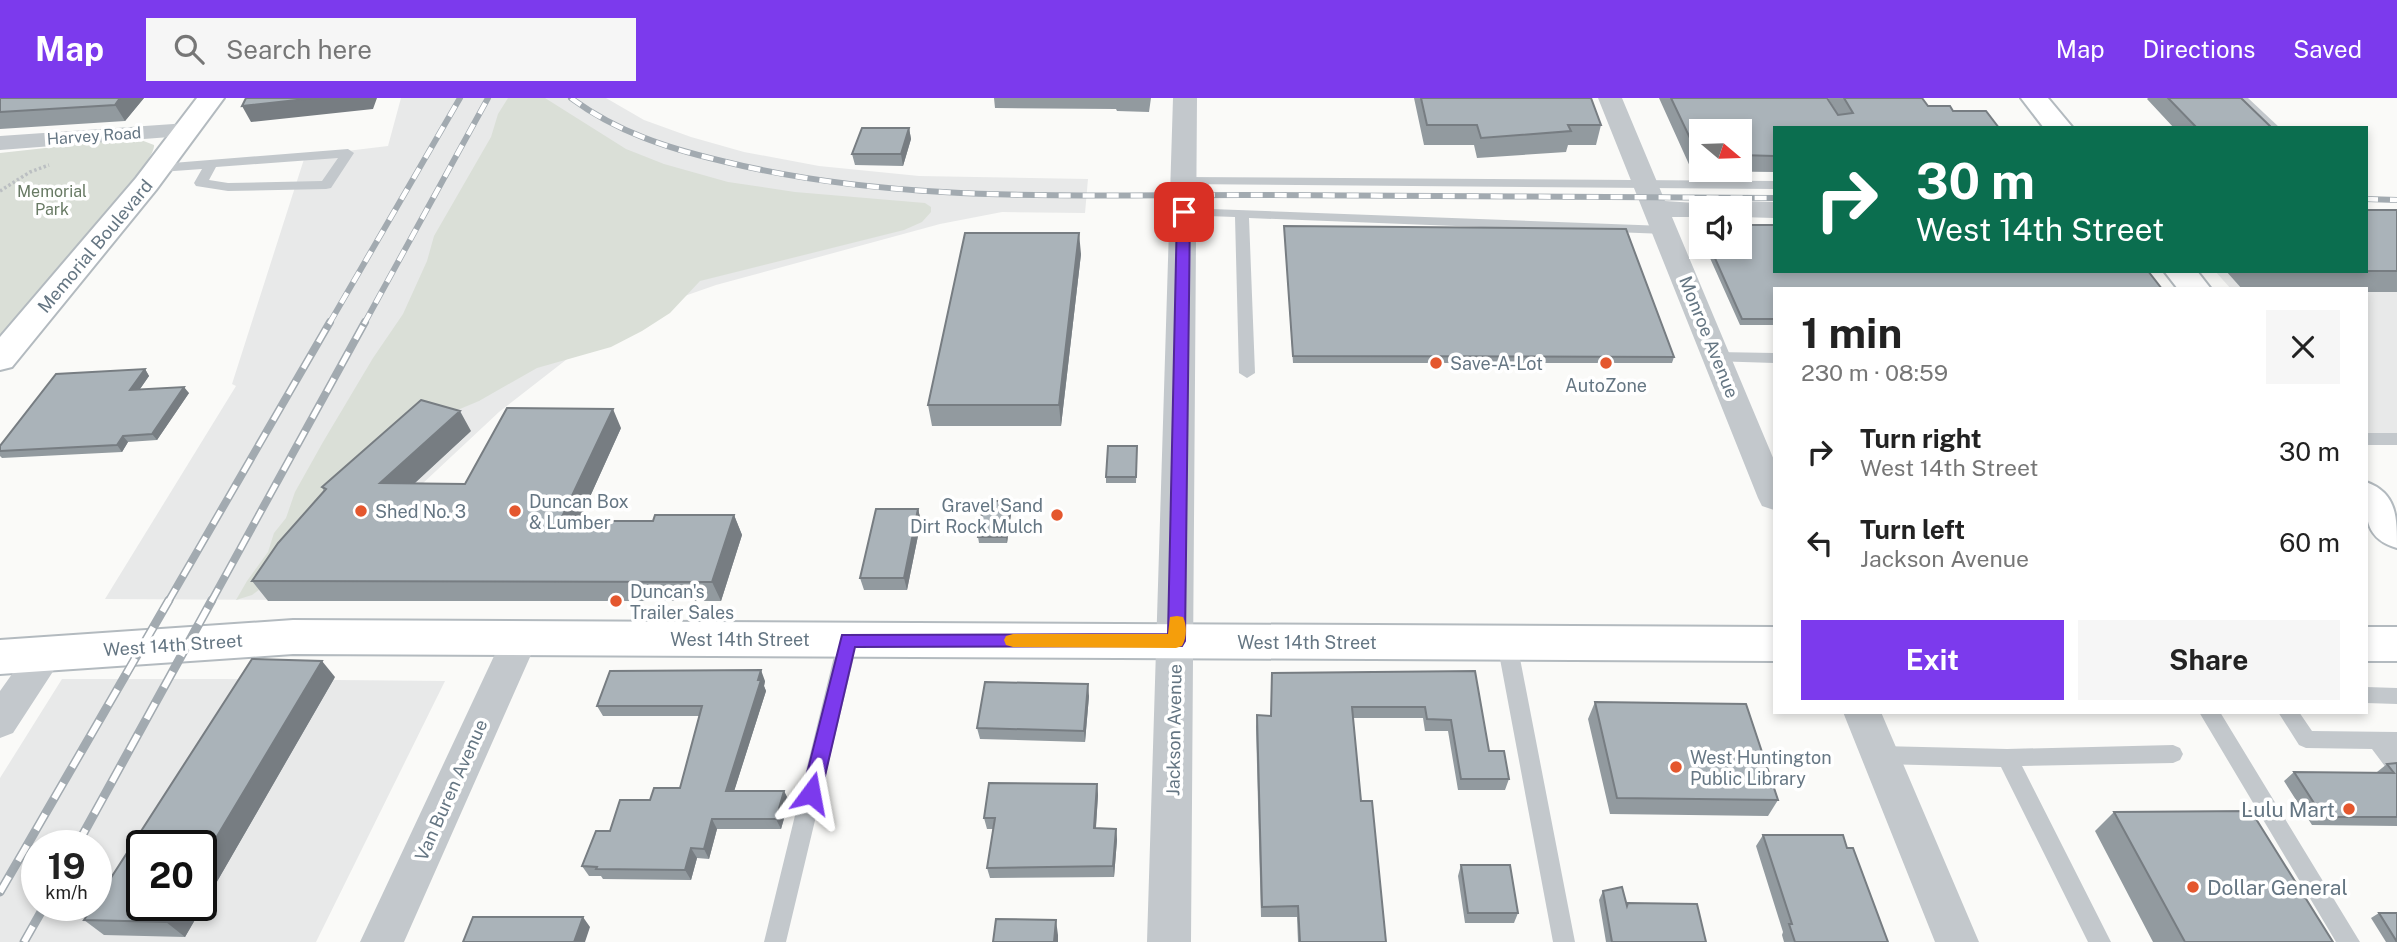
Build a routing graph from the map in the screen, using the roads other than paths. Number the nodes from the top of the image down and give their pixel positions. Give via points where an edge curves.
1 (211, 98) edge
2 (1185, 98) edge
3 (1610, 98) edge
4 (2034, 98) edge
5 (2241, 98) edge
6 (2057, 126) edge
7 (2272, 126) edge
8 (187, 130) junction
9 (0, 143) edge
10 (212, 163) junction
11 (160, 168) junction
12 (1773, 185) edge
13 (1184, 197) junction
14 (1656, 208) junction
15 (1689, 209) edge
16 (1752, 209) edge
17 (1773, 210) edge
18 (1242, 213) junction
19 (2182, 273) edge
20 (2193, 287) edge
21 (1717, 357) junction
22 (1773, 358) edge
23 (0, 359) edge
24 (1247, 373) dead end
25 (2368, 439) edge
26 (2397, 439) edge
27 (1773, 496) edge
28 (2368, 498) edge
29 (2397, 534) edge
30 (520, 639) junction
31 (848, 640) junction
32 (1176, 641) junction
33 (1507, 643) junction
34 (1773, 644) edge
35 (47, 653) junction
36 (0, 657) edge
37 (2368, 695) edge
38 (2397, 696) edge
39 (1863, 714) edge
40 (2210, 714) edge
41 (2289, 714) edge
42 (0, 722) edge
43 (2388, 741) edge
44 (2173, 754) dead end
45 (1880, 755) junction
46 (2007, 758) junction
47 (2397, 767) edge
48 (382, 942) edge
49 (775, 942) edge
50 (1169, 942) edge
51 (1564, 942) edge
52 (1957, 942) edge
53 (2100, 942) edge
54 (2349, 942) edge

1 - 8 street, Memorial Boulevard
2 - 13 street, Jackson Avenue
3 - 14 street, Monroe Avenue
4 - 6 street
5 - 7 lane
8 - 9 street, Harvey Road
8 - 11 street, Memorial Boulevard
10 - 10 lane via 334,154 348,153 326,185 228,187 201,183
10 - 11 lane
11 - 23 street, Memorial Boulevard
12 - 14 lane
13 - 14 lane
13 - 18 lane
13 - 32 street, Jackson Avenue
14 - 15 street
14 - 18 lane
14 - 21 street, Monroe Avenue
16 - 17 street
18 - 24 lane
19 - 20 street
21 - 22 lane
21 - 27 street, Monroe Avenue
25 - 26 lane
28 - 29 street
30 - 31 street, West 14th Street
30 - 35 street, West 14th Street via 293,637
30 - 48 street, Van Buren Avenue
31 - 32 street, West 14th Street
31 - 49 lane
32 - 33 street, West 14th Street
32 - 50 street, Jackson Avenue
33 - 34 street, West 14th Street
33 - 51 lane
35 - 36 street, West 14th Street
35 - 42 street
37 - 38 lane
39 - 45 street
40 - 54 lane
41 - 43 lane via 2306,739
43 - 47 lane
44 - 46 lane
45 - 46 lane
45 - 52 street
46 - 53 lane

